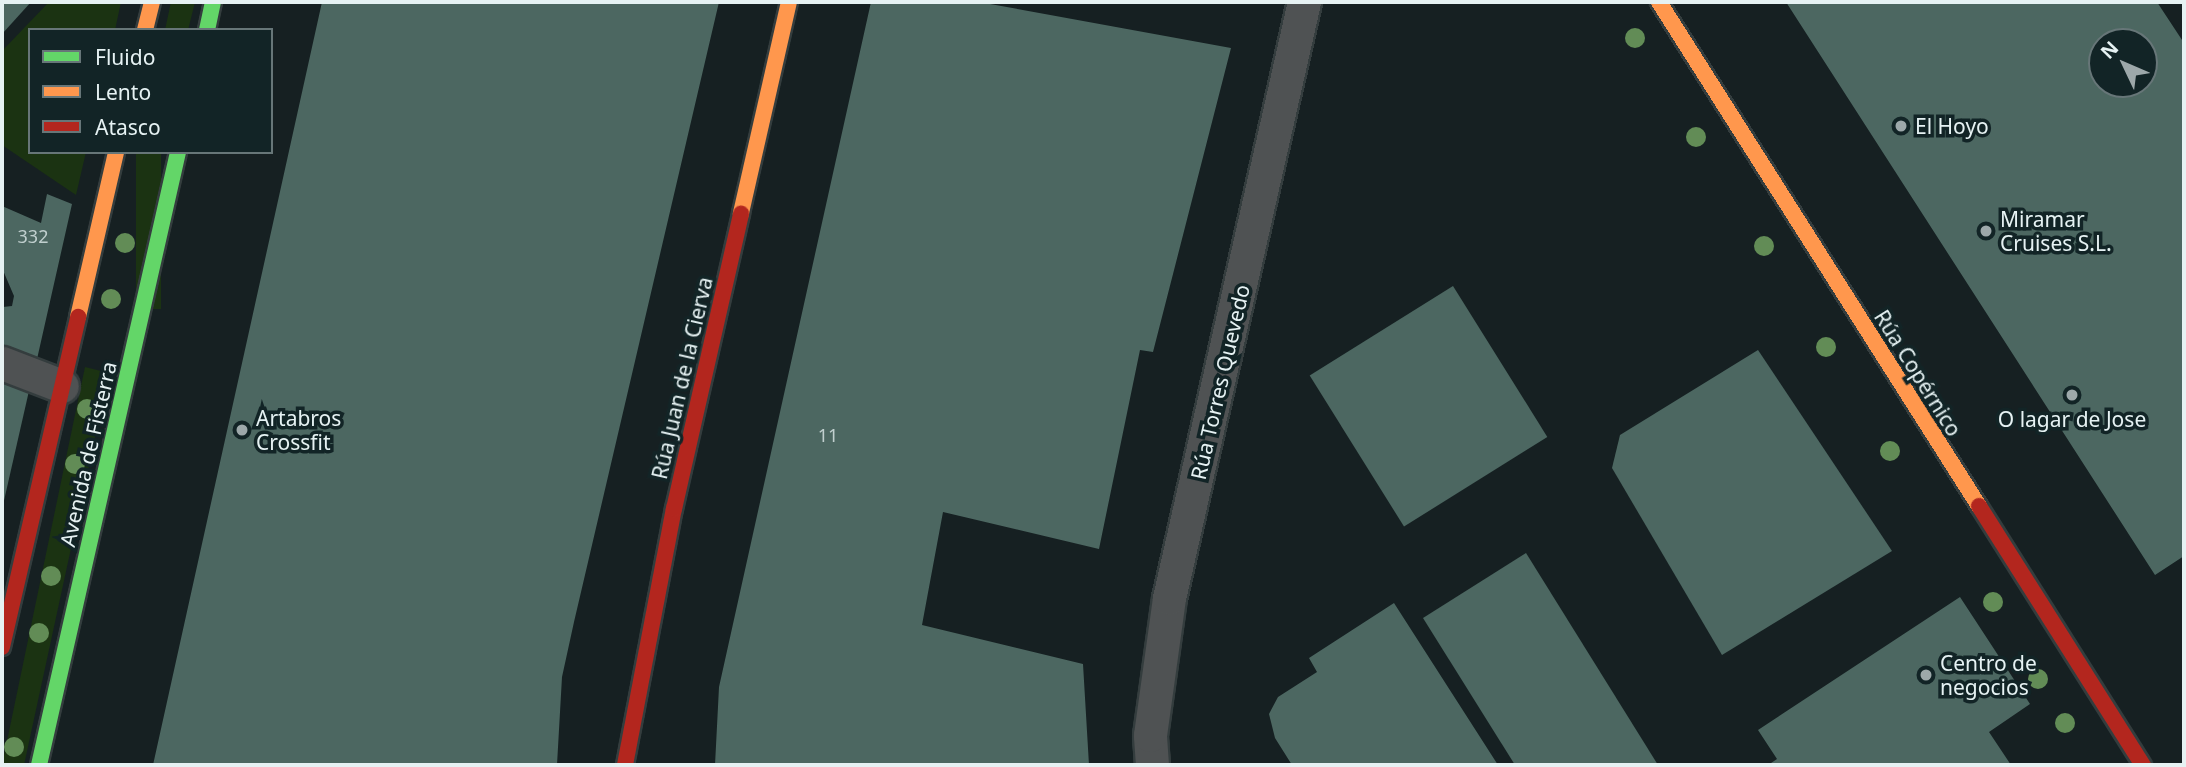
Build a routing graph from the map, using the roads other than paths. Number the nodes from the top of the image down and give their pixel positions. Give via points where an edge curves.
1 (152, 2) edge
2 (213, 2) edge
3 (789, 2) edge
4 (1304, 2) edge
5 (1659, 2) edge
6 (146, 28) edge
7 (206, 28) edge
8 (116, 154) edge
9 (178, 154) edge
10 (2, 363) edge
11 (62, 386) junction
12 (2, 647) edge
13 (39, 765) edge
14 (625, 765) edge
15 (1152, 765) edge
16 (2144, 765) edge

1 - 6 street
2 - 7 street
3 - 14 street, Rúa Juan de la Cierva via 674,509
4 - 15 street, Rúa Torres Quevedo via 1169,598 1150,735
5 - 16 street, Rúa Copérnico
8 - 11 street, Avenida de Fisterra
9 - 13 street, Avenida de Fisterra
10 - 11 street
11 - 12 street, Avenida de Fisterra

